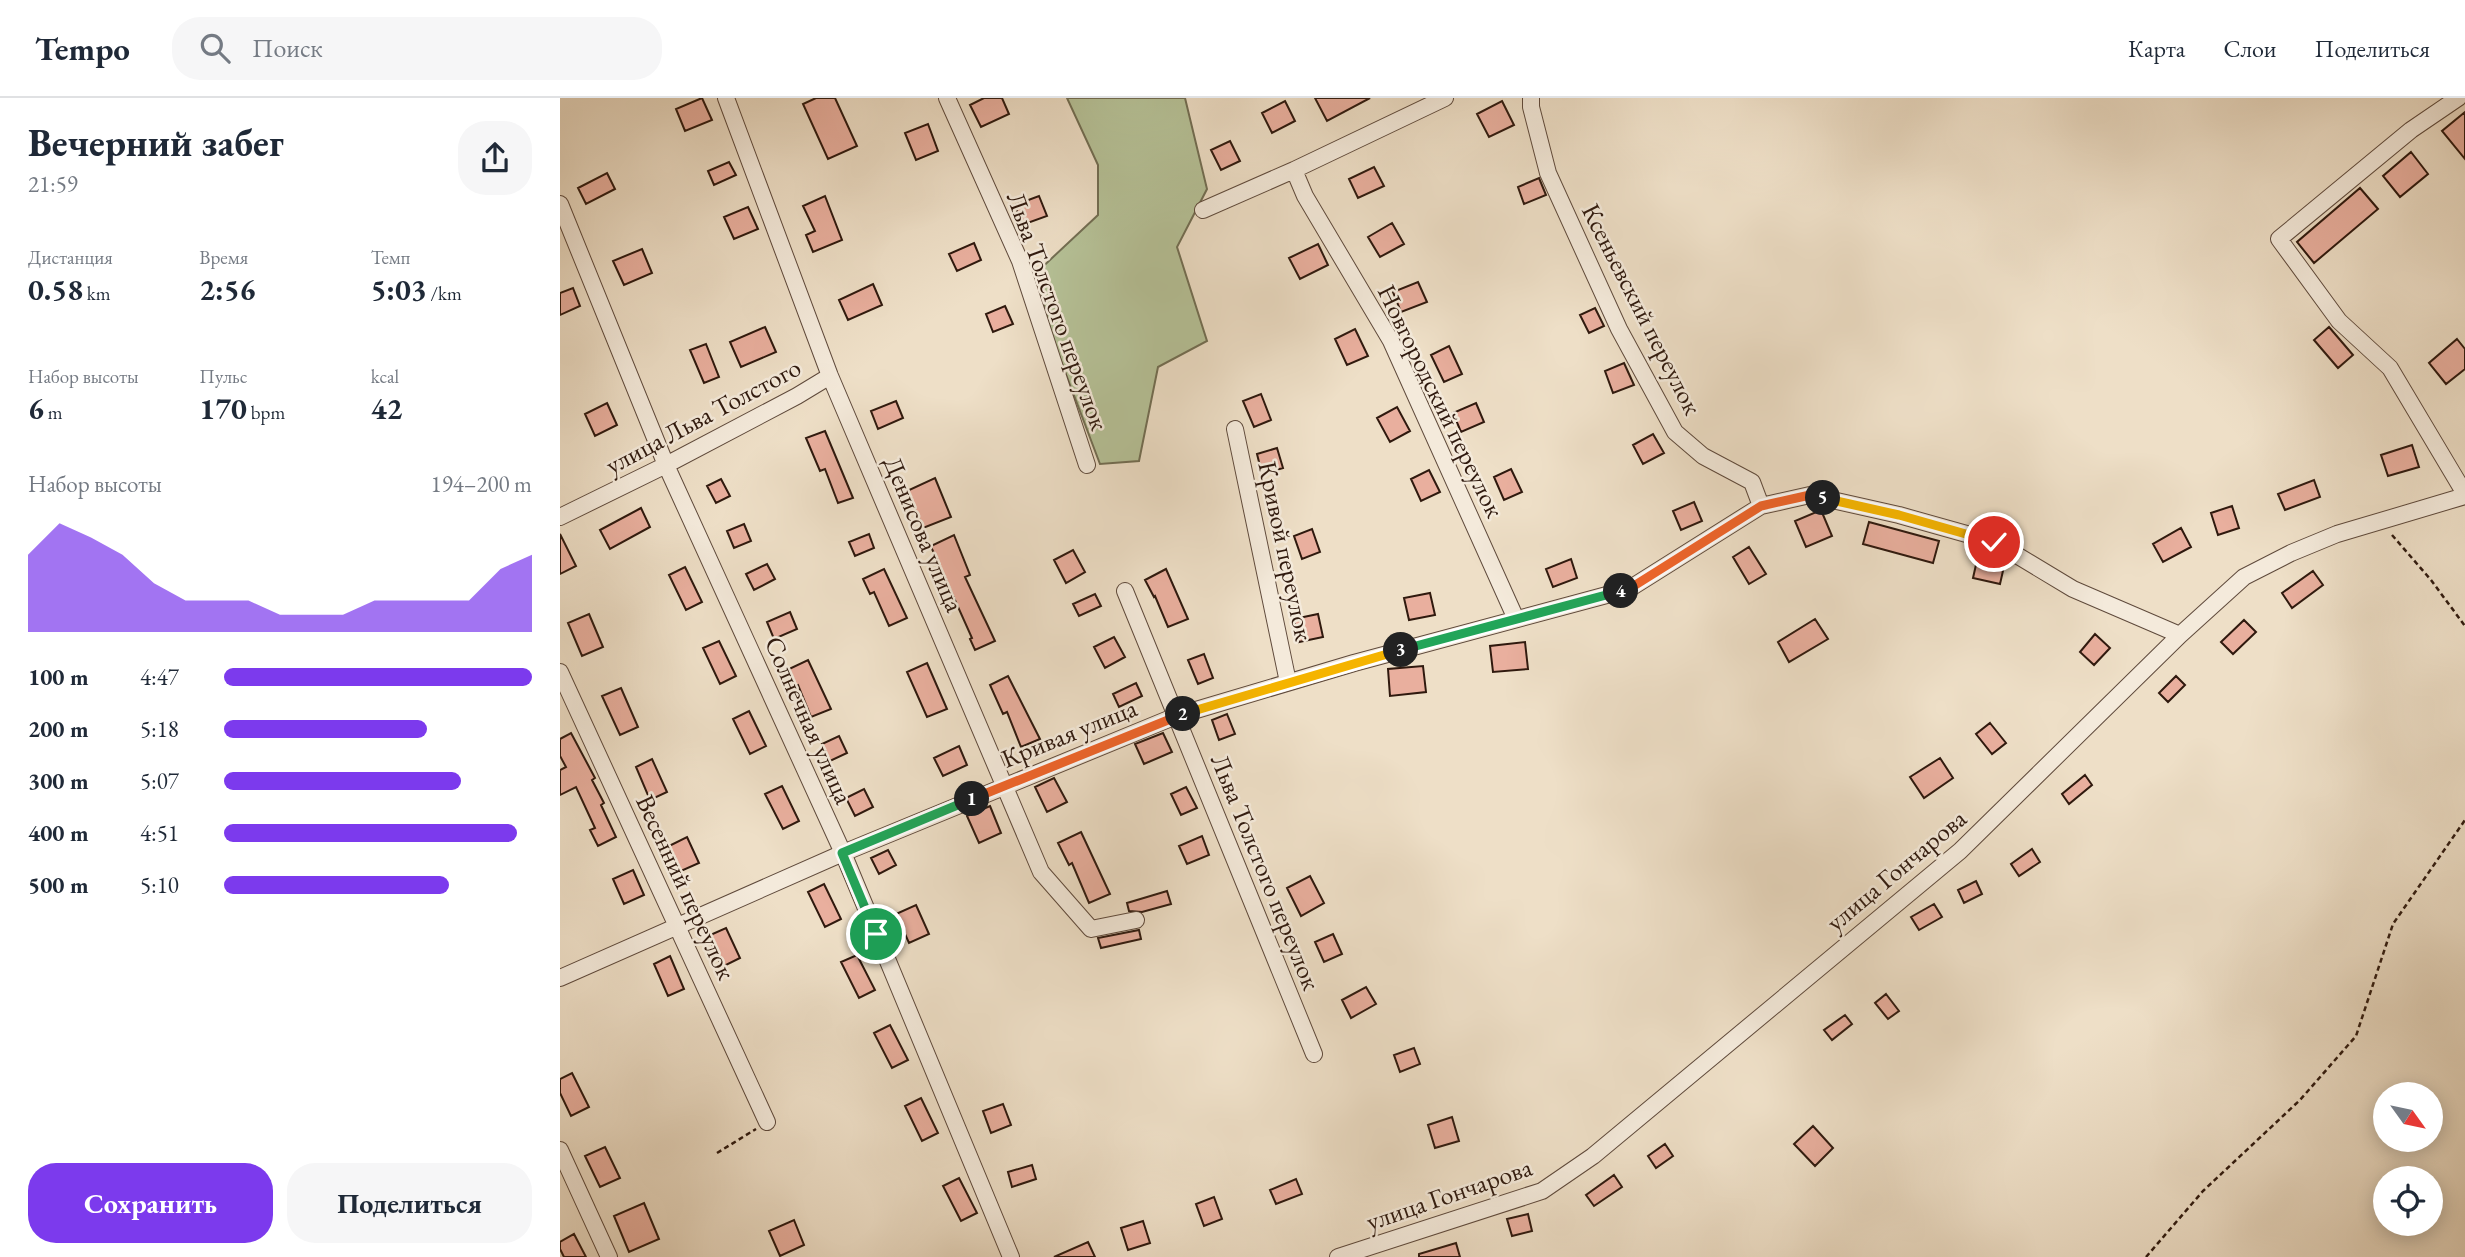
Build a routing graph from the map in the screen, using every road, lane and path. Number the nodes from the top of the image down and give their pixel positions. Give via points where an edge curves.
1 (726, 98) edge
2 (947, 98) edge
3 (1445, 98) edge
4 (1531, 98) edge
5 (2458, 98) edge
6 (1294, 170) junction
7 (560, 204) edge
8 (1203, 210) dead end
9 (830, 376) junction
10 (1235, 429) dead end
11 (666, 465) junction
12 (1087, 465) dead end
13 (2465, 495) edge
14 (1761, 506) junction
15 (560, 517) edge
16 (2381, 522) junction
17 (1125, 591) dead end
18 (1516, 619) junction
19 (2465, 626) edge
20 (2180, 635) junction
21 (560, 672) edge
22 (1288, 682) junction
23 (1176, 716) junction
24 (1004, 786) junction
25 (2465, 820) edge
26 (842, 853) junction
27 (1136, 920) dead end
28 (677, 926) junction
29 (560, 978) edge
30 (1314, 1054) dead end
31 (767, 1122) joint
32 (560, 1150) edge
33 (717, 1153) dead end
34 (609, 1257) edge
35 (1011, 1257) edge
36 (1338, 1257) edge
37 (2146, 1257) edge

1 - 9 street, Денисова улица
2 - 12 street, Льва Толстого переулок via 1020,261
3 - 6 street
4 - 14 street, Ксеньевский переулок via 1548,173 1619,329 1675,432 1703,456 1752,482
5 - 13 street via 2411,130 2279,239 2339,321 2390,368
6 - 8 street
6 - 18 street, Новгородский переулок via 1391,341
7 - 11 street, Солнечная улица
9 - 11 street, улица Льва Толстого
9 - 24 street, Денисова улица
10 - 22 street, Кривой переулок
11 - 15 street, улица Льва Толстого
11 - 26 street, Солнечная улица
13 - 16 street, улица Гончарова
14 - 18 street, Кривая улица via 1629,589
14 - 20 street, Кривая улица via 1810,495 1994,542 2073,589
16 - 19 path
16 - 20 street, улица Гончарова via 2337,534 2244,577
17 - 23 street, Льва Толстого переулок
18 - 22 street, Кривая улица
20 - 36 street, улица Гончарова via 1960,851 1593,1156 1542,1191
21 - 28 street, Весенний переулок
22 - 23 street, Кривая улица
23 - 24 street, Кривая улица
23 - 30 street, Льва Толстого переулок
24 - 26 street, Кривая улица
24 - 27 street, Денисова улица via 1041,872 1091,929
25 - 37 path via 2393,924 2356,1036 2300,1100 2203,1191
26 - 28 street, Кривая улица
26 - 35 street, Солнечная улица
28 - 29 street, Кривая улица
28 - 31 street, Весенний переулок
31 - 33 path
32 - 34 street

